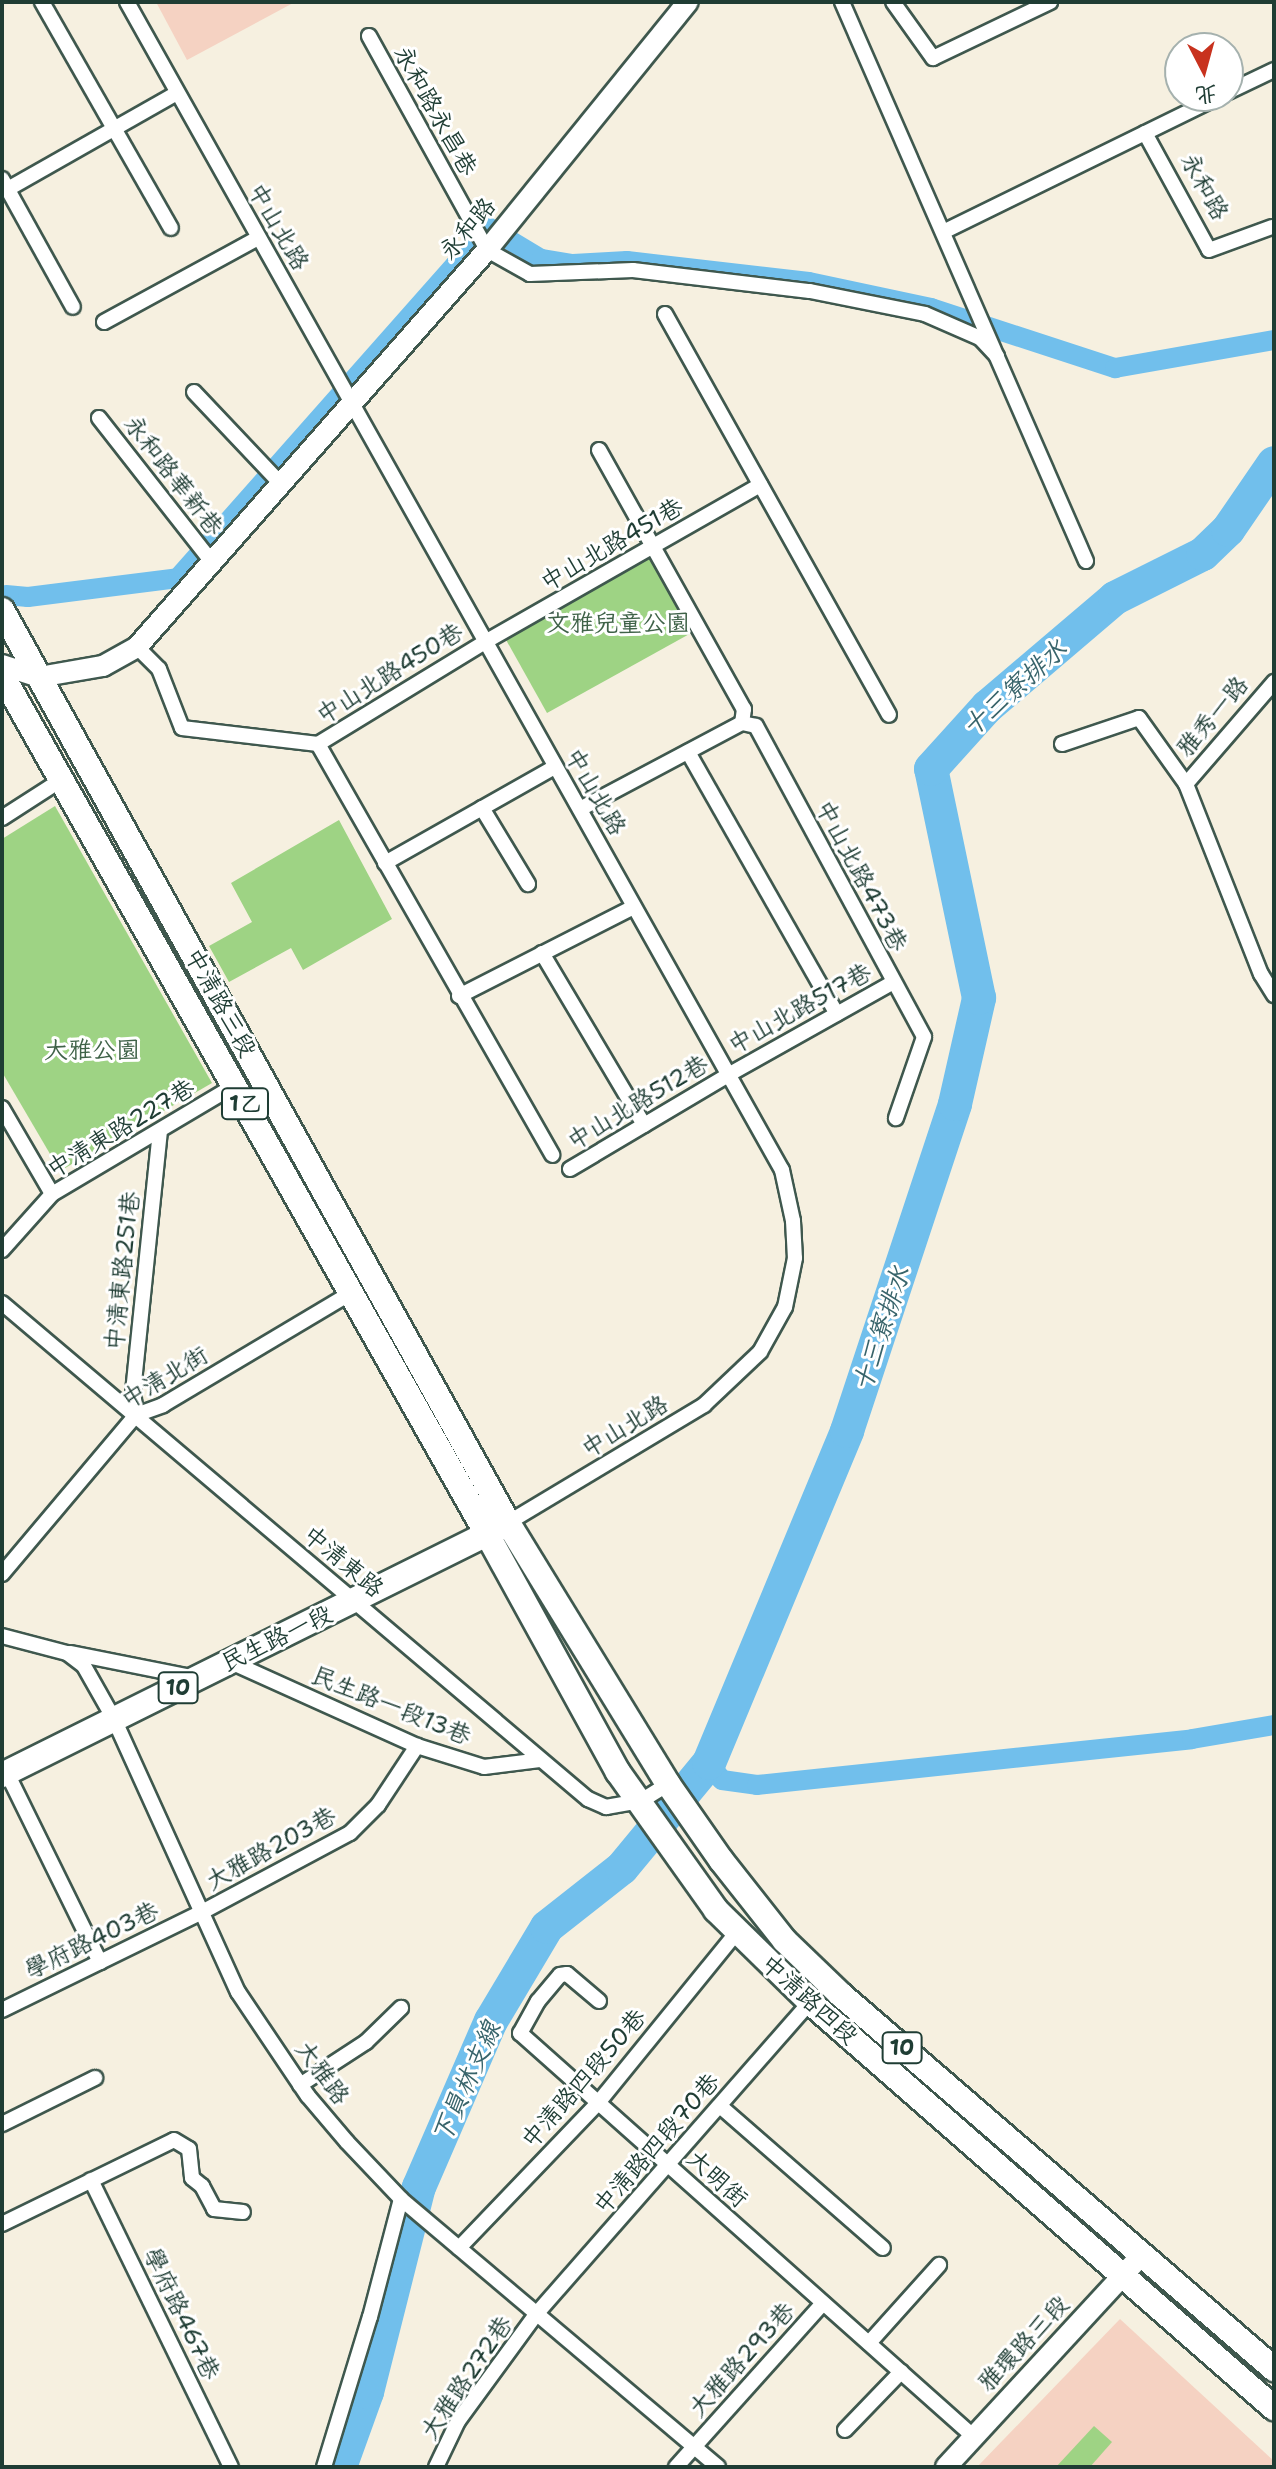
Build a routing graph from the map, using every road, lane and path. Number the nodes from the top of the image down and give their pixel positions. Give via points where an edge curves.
1 (42, 2) edge
2 (127, 2) edge
3 (688, 2) edge
4 (842, 2) edge
5 (893, 2) edge
6 (1050, 2) edge
7 (369, 36) dead end
8 (1274, 70) edge
9 (1244, 84) edge
10 (177, 93) junction
11 (1188, 112) edge
12 (114, 128) junction
13 (1145, 133) junction
14 (5, 184) edge
15 (1272, 227) dead end
16 (171, 228) dead end
17 (943, 232) junction
18 (258, 238) junction
19 (487, 249) junction
20 (73, 307) dead end
21 (665, 314) dead end
22 (104, 322) dead end
23 (997, 356) junction
24 (194, 392) dead end
25 (351, 403) junction
26 (99, 418) dead end
27 (599, 450) dead end
28 (280, 483) junction
29 (760, 485) junction
30 (655, 547) junction
31 (212, 561) junction
32 (1086, 561) dead end
33 (2, 610) edge
34 (485, 642) junction
35 (137, 647) junction
36 (2, 665) edge
37 (2, 675) edge
38 (39, 677) junction
39 (1274, 682) edge
40 (889, 715) dead end
41 (742, 723) junction
42 (318, 744) junction
43 (1062, 744) dead end
44 (688, 752) junction
45 (555, 767) junction
46 (61, 780) junction
47 (1186, 784) junction
48 (482, 808) junction
49 (580, 809) junction
50 (2, 818) edge
51 (385, 863) junction
52 (528, 884) dead end
53 (634, 907) junction
54 (542, 953) junction
55 (894, 982) junction
56 (1274, 995) edge
57 (459, 996) junction
58 (837, 1014) junction
59 (728, 1075) junction
60 (234, 1086) junction
61 (2, 1108) edge
62 (896, 1118) dead end
63 (644, 1125) junction
64 (160, 1131) junction
65 (552, 1155) dead end
66 (570, 1169) dead end
67 (52, 1194) junction
68 (2, 1250) edge
69 (351, 1293) junction
70 (2, 1303) edge
71 (136, 1415) junction
72 (498, 1528) junction
73 (2, 1574) edge
74 (354, 1601) junction
75 (2, 1636) edge
76 (67, 1653) junction
77 (231, 1662) junction
78 (196, 1678) junction
79 (114, 1719) junction
80 (417, 1746) junction
81 (540, 1760) junction
82 (4, 1774) edge
83 (671, 1788) junction
84 (645, 1806) junction
85 (202, 1912) junction
86 (736, 1933) junction
87 (100, 1962) junction
88 (599, 2001) dead end
89 (810, 2002) junction
90 (401, 2008) dead end
91 (2, 2010) edge
92 (95, 2078) dead end
93 (300, 2085) junction
94 (598, 2103) junction
95 (720, 2106) junction
96 (2, 2124) edge
97 (669, 2166) junction
98 (91, 2180) junction
99 (401, 2199) junction
100 (243, 2212) dead end
101 (2, 2224) edge
102 (459, 2248) junction
103 (883, 2248) dead end
104 (1141, 2256) junction
105 (939, 2265) dead end
106 (1122, 2276) junction
107 (823, 2303) junction
108 (537, 2313) junction
109 (869, 2343) junction
110 (1274, 2369) edge
111 (901, 2372) junction
112 (1274, 2408) edge
113 (845, 2430) dead end
114 (974, 2437) junction
115 (694, 2446) junction
116 (231, 2467) edge
117 (324, 2467) edge
118 (436, 2467) edge
119 (676, 2467) edge
120 (718, 2467) edge
121 (946, 2467) edge

1 - 12 street
2 - 10 street, 中山北路
3 - 19 main road, 永和路
4 - 17 street
5 - 6 street via 933,58
7 - 19 street, 永和路永昌巷
8 - 9 street
10 - 12 street
10 - 18 street, 中山北路
11 - 13 street
12 - 14 street
12 - 16 street
13 - 15 street, 永和路 via 1209,250
13 - 17 street
14 - 20 street
17 - 23 street
18 - 22 street
18 - 25 street, 中山北路
19 - 23 street via 530,274 633,270 810,291 925,314 980,338
19 - 25 main road, 永和路
21 - 29 street
23 - 32 street
24 - 28 street
25 - 28 main road, 永和路
25 - 34 street, 中山北路
26 - 31 street, 永和路華新巷
27 - 30 street
28 - 31 main road, 永和路
29 - 30 street, 中山北路451巷
29 - 40 street
30 - 34 street, 中山北路451巷
30 - 41 street via 744,709
31 - 35 main road, 永和路
33 - 38 main road, 中清路三段 / 1乙
34 - 42 street, 中山北路450巷
34 - 45 street, 中山北路
35 - 38 main road, 永和路 via 103,666
35 - 42 street via 159,669 182,728
36 - 38 main road, 永和路
37 - 46 main road, 中清路三段 / 1乙
38 - 72 main road, 中清路三段 / 1乙
39 - 47 street, 雅秀一路
41 - 44 street
41 - 55 street, 中山北路473巷 via 756,726
42 - 51 street
43 - 47 street, 雅秀一路 via 1139,718
44 - 49 street
44 - 58 street
45 - 48 street
45 - 49 street, 中山北路
46 - 50 street
46 - 60 main road, 中清路三段 / 1乙
47 - 56 street, 雅秀一路
48 - 51 street
48 - 52 street
49 - 53 street, 中山北路
51 - 57 street
53 - 54 street
53 - 59 street, 中山北路
54 - 57 street
54 - 63 street
55 - 58 street, 中山北路517巷
55 - 62 street, 中山北路473巷 via 924,1037
57 - 65 street
58 - 59 street, 中山北路517巷
59 - 63 street, 中山北路512巷
59 - 72 street, 中山北路 via 782,1170 795,1258 785,1307 760,1352 704,1405
60 - 64 street, 中清東路227巷
60 - 69 main road, 中清路三段 / 1乙
61 - 67 street
63 - 66 street, 中山北路512巷
64 - 67 street, 中清東路227巷
64 - 71 street, 中清東路251巷 via 133,1392
67 - 68 street, 中清東路227巷
69 - 71 street, 中清北街 via 163,1405
69 - 72 main road, 中清路三段 / 1乙
70 - 71 street, 中清東路
71 - 73 street, 中清北街
71 - 74 street, 中清東路
72 - 74 main road, 民生路一段 / 10
72 - 83 main road, 中清路四段 / 10
72 - 84 main road, 中清路四段 / 10 via 618,1772
74 - 77 main road, 民生路一段 / 10
74 - 81 street, 中清東路
75 - 76 street
76 - 78 street
76 - 79 street, 大雅路 via 84,1666
77 - 78 main road, 民生路一段 / 10
77 - 80 street, 民生路一段13巷
78 - 79 main road, 民生路一段 / 10
79 - 82 main road, 民生路一段 / 10
79 - 85 street, 大雅路
80 - 81 street, 民生路一段13巷 via 484,1767
80 - 85 street, 大雅路203巷 via 378,1805 350,1833
81 - 84 street, 中清東路 via 606,1807
82 - 87 street
83 - 84 street, 中清東路
83 - 104 main road, 中清路四段 / 10 via 794,1950
84 - 86 main road, 中清路四段 / 10
85 - 87 street, 學府路403巷
85 - 93 street, 大雅路 via 238,1992
86 - 89 main road, 中清路四段 / 10
86 - 94 street, 中清路四段50巷
87 - 91 street, 學府路403巷
88 - 94 street, 大明街 via 567,1974 560,1975 520,2033
89 - 95 street, 中清路四段70巷
89 - 106 main road, 中清路四段 / 10
90 - 93 street via 366,2042
92 - 96 street
93 - 99 street, 大雅路
94 - 97 street, 大明街
94 - 102 street, 中清路四段50巷
95 - 97 street, 中清路四段70巷
95 - 103 street
97 - 107 street, 大明街
97 - 108 street, 中清路四段70巷
98 - 100 street via 174,2140 189,2149 192,2178 214,2209
98 - 101 street
98 - 116 street, 學府路467巷
99 - 102 street, 大雅路
99 - 117 street
102 - 108 street, 大雅路
104 - 106 main road, 雅環路三段
104 - 110 main road, 中清路四段 / 10
105 - 109 street
106 - 112 main road, 中清路四段 / 10
106 - 114 main road, 雅環路三段
107 - 109 street, 大明街
107 - 115 street, 大雅路293巷
108 - 115 street, 大雅路
108 - 118 street, 大雅路272巷 via 458,2421
109 - 111 street, 大明街
111 - 113 street
111 - 114 street, 大明街
114 - 121 main road, 雅環路三段
115 - 119 street, 大雅路293巷
115 - 120 street, 大雅路

